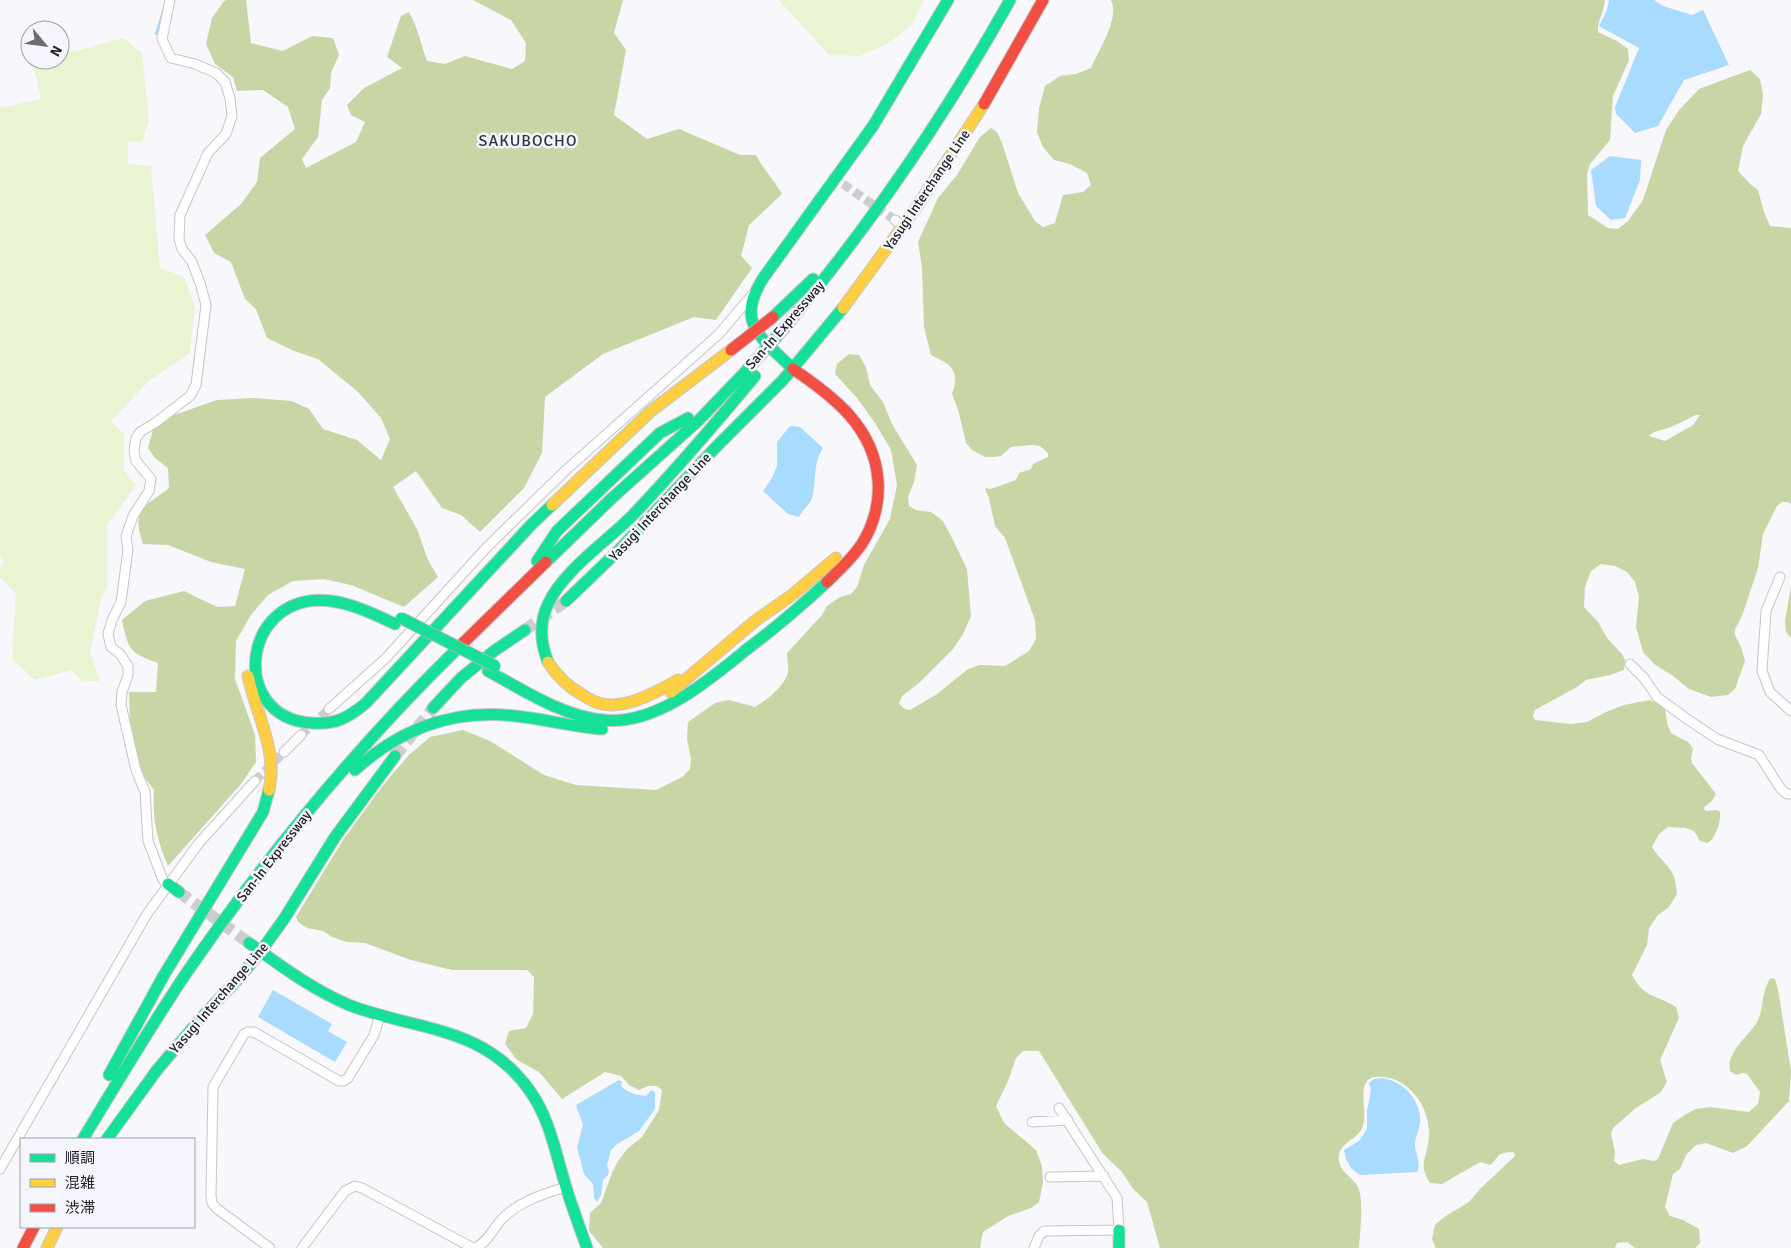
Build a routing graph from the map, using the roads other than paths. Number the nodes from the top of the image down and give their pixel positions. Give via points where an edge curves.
1 (170, 0) edge
2 (948, 0) edge
3 (1004, 0) edge
4 (1010, 0) edge
5 (1043, 0) edge
6 (755, 292) junction
7 (783, 324) junction
8 (793, 369) junction
9 (749, 371) junction
10 (692, 421) junction
11 (529, 577) junction
12 (1780, 578) dead end
13 (566, 601) tunnel mouth
14 (398, 621) junction
15 (525, 630) tunnel mouth
16 (720, 651) junction
17 (734, 660) junction
18 (1630, 664) dead end
19 (491, 668) junction
20 (433, 708) tunnel mouth
21 (329, 709) tunnel mouth
22 (1791, 711) edge
23 (301, 736) tunnel mouth
24 (284, 752) tunnel mouth
25 (395, 756) tunnel mouth
26 (255, 781) tunnel mouth
27 (1791, 794) edge
28 (320, 797) junction
29 (168, 884) junction
30 (179, 892) tunnel mouth
31 (249, 943) tunnel mouth
32 (261, 951) junction
33 (380, 1015) junction
34 (1059, 1108) dead end
35 (1068, 1120) junction
36 (1032, 1122) dead end
37 (77, 1138) edge
38 (84, 1138) edge
39 (108, 1138) edge
40 (0, 1169) edge
41 (1104, 1176) junction
42 (1050, 1177) dead end
43 (566, 1187) junction
44 (57, 1228) edge
45 (32, 1230) edge
46 (1119, 1230) junction
47 (23, 1248) edge
48 (47, 1248) edge
49 (270, 1248) edge
50 (302, 1248) edge
51 (476, 1248) edge
52 (587, 1248) edge
53 (1034, 1248) edge
54 (1120, 1248) edge

1 - 29 street via 162,39 168,52 172,58 195,64 225,82 232,116 226,134 208,153 180,215 179,239 192,262 206,305 196,385 190,396 136,438 136,461 151,479 150,490 133,516 126,536 128,550 121,602 108,634 111,647 128,666 121,706 136,770 145,792 148,841 163,880
2 - 6 main road via 839,182
3 - 7 main road, San-In Expressway via 923,136 856,232
4 - 7 main road via 945,111 868,224
5 - 8 main road, Yasugi Interchange Line via 983,106 934,182 899,223 825,332
6 - 8 main road via 750,306 752,324
6 - 21 street via 718,334 566,470 488,546 386,658
7 - 9 main road
7 - 14 main road, bridge via 731,350 651,411 526,531 366,703 348,717 326,724 305,724 285,716 269,704 257,681 254,656 262,632 275,615 296,603 319,600 345,603
8 - 13 main road, Yasugi Interchange Line via 598,572
8 - 16 main road via 806,388 857,434 867,455 872,478 871,499 856,537 841,554
8 - 17 main road via 846,408 864,430 879,474 879,500 872,526 844,564 801,606
9 - 10 main road, San-In Expressway
9 - 16 main road via 641,506 553,593 544,614 541,633 544,655 555,675 570,689 598,703 638,700 679,680
10 - 11 main road via 679,445 571,547
10 - 11 main road via 660,433 602,487 557,532
11 - 28 main road, San-In Expressway via 395,713
12 - 22 street via 1766,612 1762,671 1770,692
14 - 19 main road
14 - 37 main road via 366,602 323,592 286,599 267,611 258,625 249,641 246,664 249,685 269,742 272,767 263,812 174,957
15 - 20 main road via 461,678
16 - 19 main road via 661,700 639,709 615,713 593,711 566,702
17 - 19 main road via 672,704 647,715 616,721 566,710
17 - 28 main road via 676,711 648,725 616,730 591,729 505,715 473,715 443,720 400,737 380,749 339,787
18 - 27 street via 1657,696 1687,719 1717,739 1762,757 1781,789
23 - 24 street
25 - 32 main road, Yasugi Interchange Line via 335,837
26 - 29 street via 198,843
28 - 38 main road, San-In Expressway via 228,914 185,975
29 - 30 main road
29 - 40 street via 147,914
31 - 32 main road
32 - 33 main road via 327,995
32 - 39 main road, Yasugi Interchange Line via 157,1070
33 - 43 main road via 452,1033 477,1044 506,1064 525,1084 543,1115
33 - 49 street via 374,1035 344,1081 254,1032 248,1032 213,1087 212,1203
34 - 35 street
35 - 36 street
35 - 41 street
41 - 42 street
41 - 46 street via 1117,1198
43 - 51 street via 532,1198 514,1208
43 - 52 main road
44 - 48 main road
45 - 47 main road
46 - 53 street via 1044,1231
46 - 54 main road
50 - 51 street via 345,1190 355,1186

